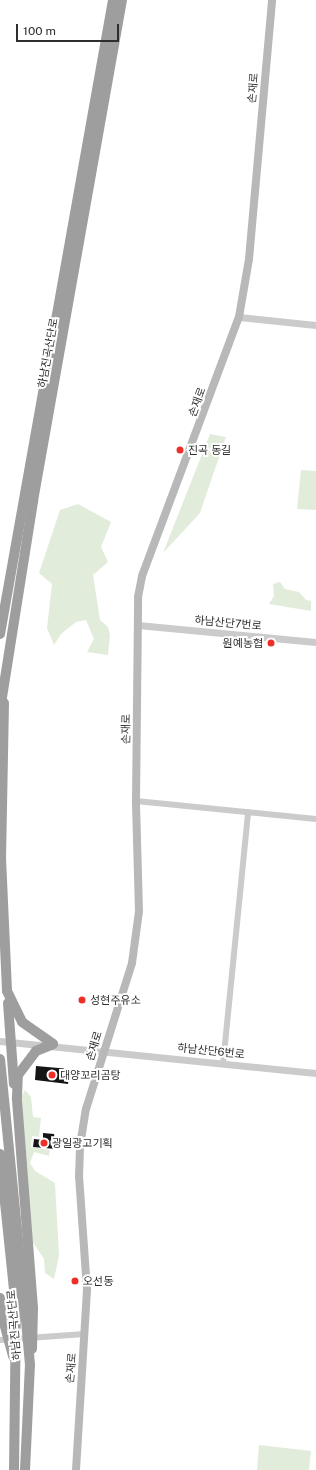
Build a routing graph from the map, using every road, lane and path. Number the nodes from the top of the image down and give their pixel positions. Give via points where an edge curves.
1 (108, 0) edge
2 (113, 0) edge
3 (122, 0) edge
4 (128, 0) edge
5 (272, 0) edge
6 (108, 57) junction
7 (239, 317) junction
8 (316, 325) edge
9 (138, 625) junction
10 (0, 634) edge
11 (316, 642) edge
12 (3, 693) junction
13 (0, 710) edge
14 (136, 801) junction
15 (248, 812) junction
16 (316, 819) edge
17 (7, 991) junction
18 (0, 1041) edge
19 (12, 1042) junction
20 (53, 1044) junction
21 (104, 1051) junction
22 (0, 1058) edge
23 (223, 1064) junction
24 (316, 1073) edge
25 (17, 1098) junction
26 (0, 1154) edge
27 (0, 1298) edge
28 (25, 1309) junction
29 (85, 1334) junction
30 (0, 1340) edge
31 (16, 1364) junction
32 (14, 1470) edge
33 (25, 1470) edge
34 (76, 1470) edge

1 - 6 highway
2 - 6 highway
3 - 6 highway, 하남진곡산단로
4 - 6 highway
5 - 7 main road, 손재로 via 249,259
6 - 10 highway, 하남진곡산단로 via 51,342
6 - 12 highway, 하남진곡산단로
7 - 8 street
7 - 9 main road, 손재로 via 142,576
9 - 11 street, 하남산단7번로
9 - 14 main road, 손재로
12 - 13 highway, 하남진곡산단로
12 - 17 highway via 5,723 1,781 1,858
14 - 15 street
14 - 21 main road, 손재로 via 139,911 136,939 132,963
15 - 16 street
15 - 23 street
17 - 19 highway
17 - 20 highway via 22,1022
18 - 19 street, 하남산단6번로
19 - 20 street, 하남산단6번로
19 - 25 highway via 13,1081
20 - 21 street, 하남산단6번로
20 - 25 highway via 36,1051 27,1060 18,1075
21 - 23 street, 하남산단6번로
21 - 29 main road, 손재로 via 86,1109 80,1146 78,1177 87,1290
22 - 28 highway, 하남진곡산단로
23 - 24 street, 하남산단6번로
25 - 28 highway
26 - 28 highway, 하남진곡산단로
27 - 31 highway, bridge via 1,1312
28 - 31 highway, 하남진곡산단로, bridge
28 - 33 highway, 하남진곡산단로, bridge via 30,1365
29 - 30 street
29 - 34 main road, 손재로
31 - 32 highway, 하남진곡산단로, bridge

